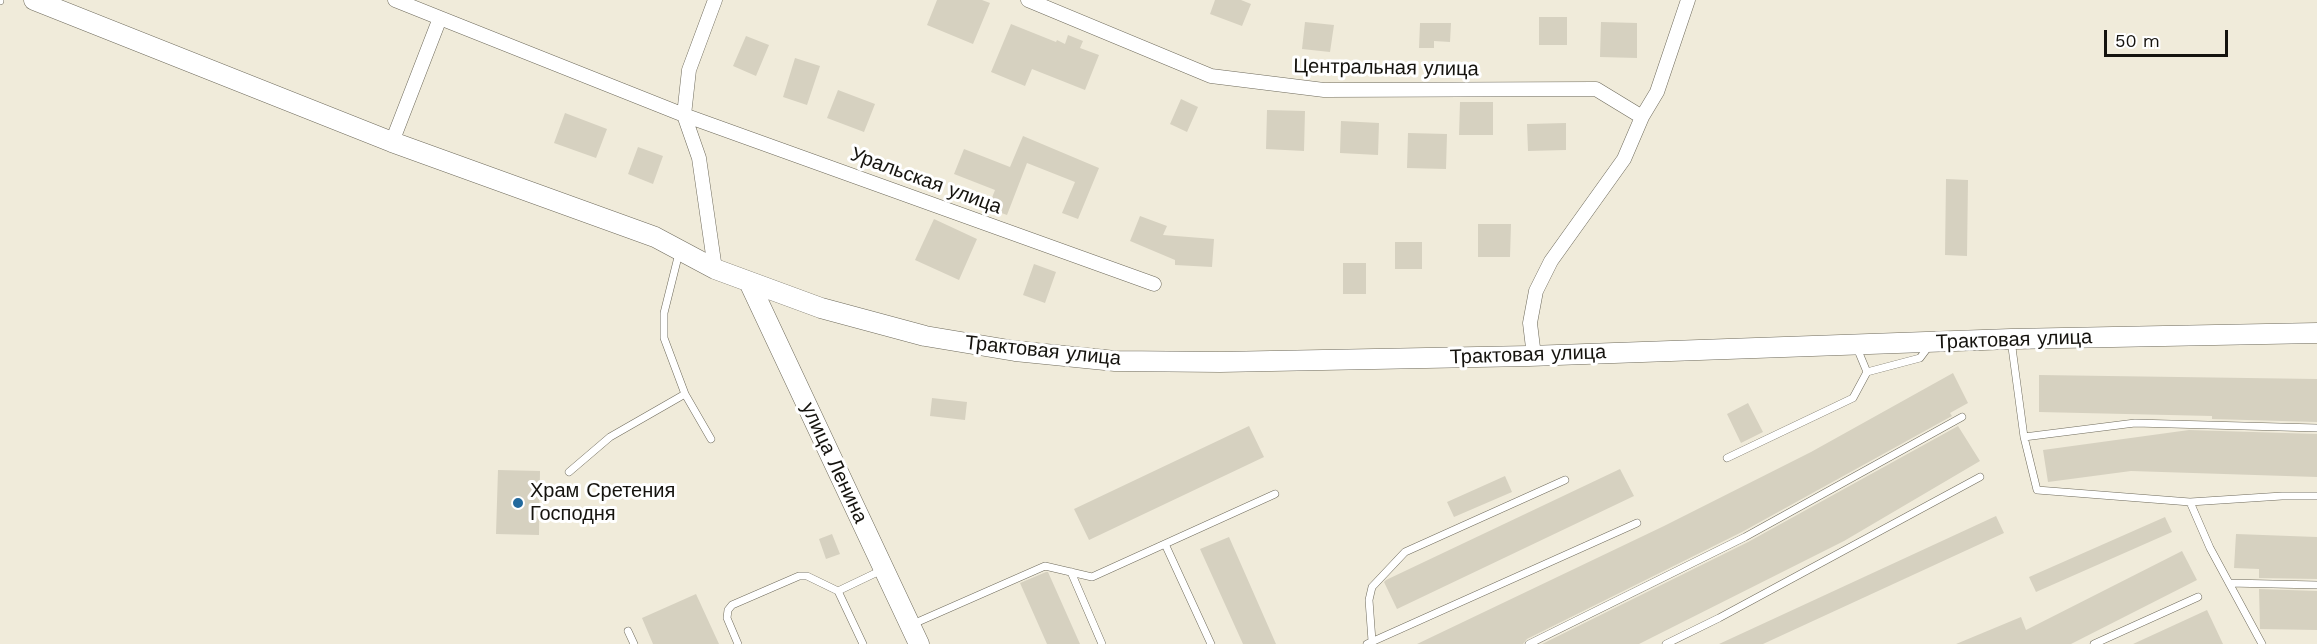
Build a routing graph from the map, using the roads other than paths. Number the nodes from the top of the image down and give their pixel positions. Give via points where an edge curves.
1 (34, 0) edge
2 (395, 0) edge
3 (715, 0) edge
4 (1028, 0) edge
5 (1688, 0) edge
6 (440, 18) junction
7 (684, 115) junction
8 (1642, 117) junction
9 (392, 142) junction
10 (680, 249) junction
11 (716, 269) junction
12 (749, 282) junction
13 (1154, 284) dead end
14 (2317, 333) edge
15 (2011, 339) junction
16 (1932, 342) junction
17 (1856, 345) junction
18 (1534, 356) junction
19 (1867, 372) junction
20 (686, 394) junction
21 (1962, 417) dead end
22 (2317, 428) edge
23 (2024, 437) junction
24 (711, 439) dead end
25 (1727, 458) dead end
26 (569, 472) dead end
27 (1980, 477) dead end
28 (1564, 480) dead end
29 (1275, 494) dead end
30 (2317, 496) edge
31 (2190, 502) junction
32 (1637, 523) dead end
33 (1165, 544) junction
34 (884, 570) junction
35 (1071, 572) junction
36 (2229, 583) junction
37 (2317, 585) edge
38 (838, 591) junction
39 (2198, 597) dead end
40 (911, 625) junction
41 (628, 631) dead end
42 (1369, 643) edge
43 (634, 644) edge
44 (738, 644) edge
45 (863, 644) edge
46 (919, 644) edge
47 (1102, 644) edge
48 (1211, 644) edge
49 (1528, 644) edge
50 (1666, 644) edge
51 (2094, 644) edge
52 (2262, 644) edge

1 - 9 street, Трактовая улица
2 - 6 street
3 - 7 street via 689,70
4 - 8 street, Центральная улица via 1211,76 1324,90 1596,89
5 - 8 street via 1657,92
6 - 7 street, Уральская улица
6 - 9 street
7 - 11 street via 699,158
7 - 13 street, Уральская улица
8 - 18 street via 1624,159 1551,261 1536,291 1530,323
9 - 10 street, Трактовая улица
10 - 11 street, Трактовая улица
10 - 20 lane via 664,313 664,338
11 - 12 street, Трактовая улица
12 - 18 street, Трактовая улица via 820,308 925,336 1115,361 1220,363
12 - 34 street, улица Ленина
14 - 15 street, Трактовая улица
15 - 16 street, Трактовая улица
15 - 23 lane
16 - 17 street, Трактовая улица
16 - 19 lane via 1920,358
17 - 18 street, Трактовая улица
17 - 19 lane
19 - 25 lane via 1853,398
20 - 24 lane
20 - 26 lane via 610,437
21 - 49 lane via 1745,537
22 - 23 lane via 2135,423
23 - 31 lane via 2037,490
27 - 50 lane
28 - 42 lane via 1405,552 1372,587
29 - 33 lane
30 - 31 lane
31 - 36 lane
32 - 42 lane
33 - 35 lane via 1092,577
33 - 48 lane
34 - 38 lane
34 - 40 street, улица Ленина
35 - 40 lane via 1045,566
35 - 47 lane
36 - 37 lane
36 - 52 lane
38 - 44 lane via 799,576 732,605 727,618
38 - 45 lane
39 - 51 lane
40 - 46 street, улица Ленина
41 - 43 lane

